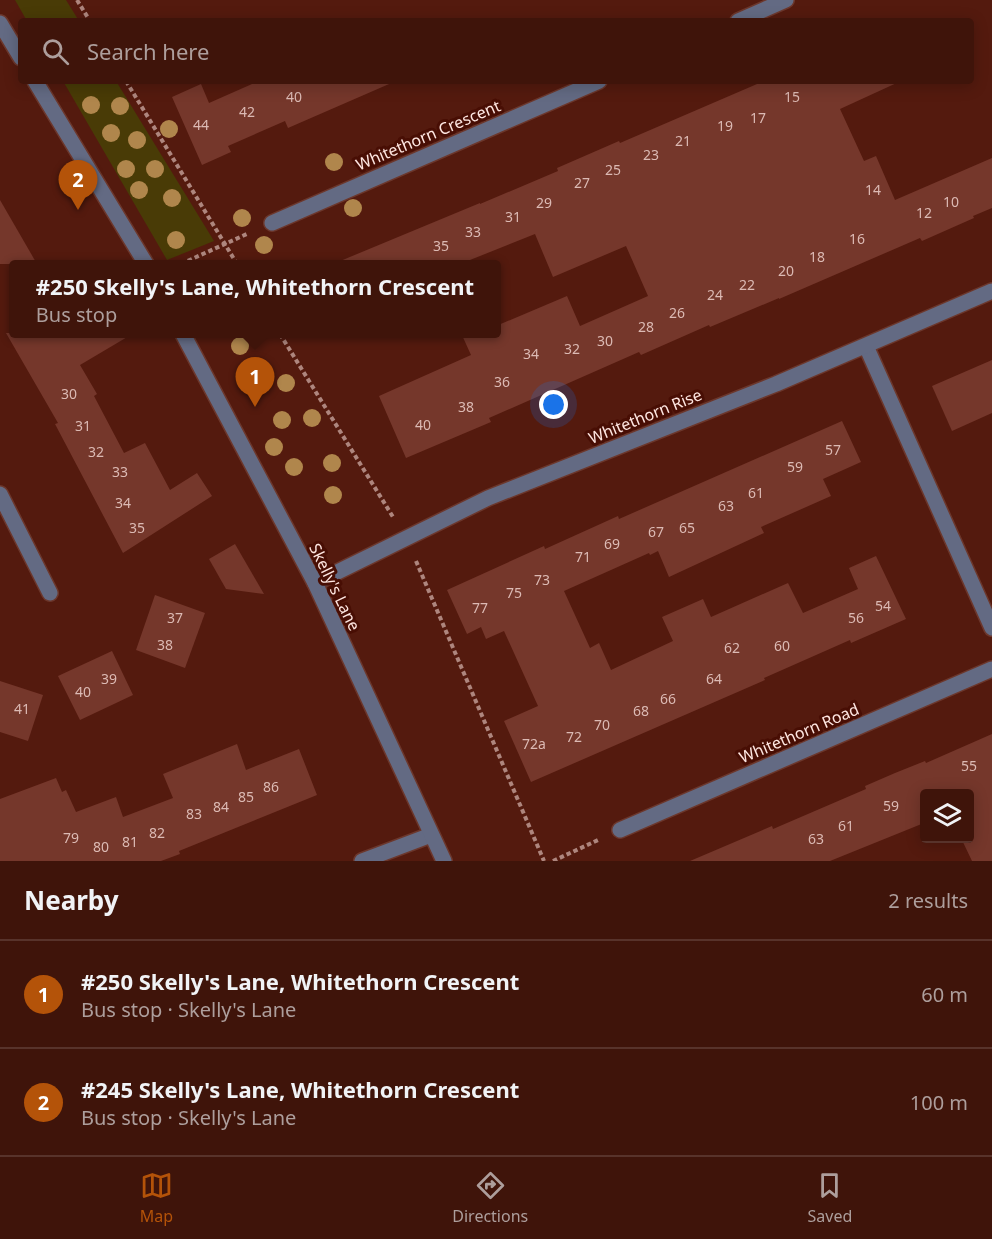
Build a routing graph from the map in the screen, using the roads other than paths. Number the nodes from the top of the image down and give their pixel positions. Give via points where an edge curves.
1 (786, 0) edge
2 (745, 18) edge
3 (0, 23) edge
4 (18, 53) edge
5 (37, 84) edge
6 (592, 84) edge
7 (272, 223) road end
8 (144, 260) edge
9 (992, 291) edge
10 (186, 338) edge
11 (866, 346) junction
12 (0, 494) edge
13 (315, 583) junction
14 (50, 593) dead end
15 (992, 628) edge
16 (992, 669) edge
17 (620, 830) road end
18 (431, 835) junction
19 (362, 861) edge
20 (444, 861) edge

1 - 2 street
3 - 4 street
5 - 8 street
6 - 7 street, Whitethorn Crescent
9 - 11 street, Whitethorn Rise
10 - 13 street, Skelly's Lane
11 - 13 street, Whitethorn Rise via 488,498
11 - 15 street
12 - 14 street
13 - 18 street, Skelly's Lane
16 - 17 street, Whitethorn Road
18 - 19 street
18 - 20 street, Skelly's Lane

